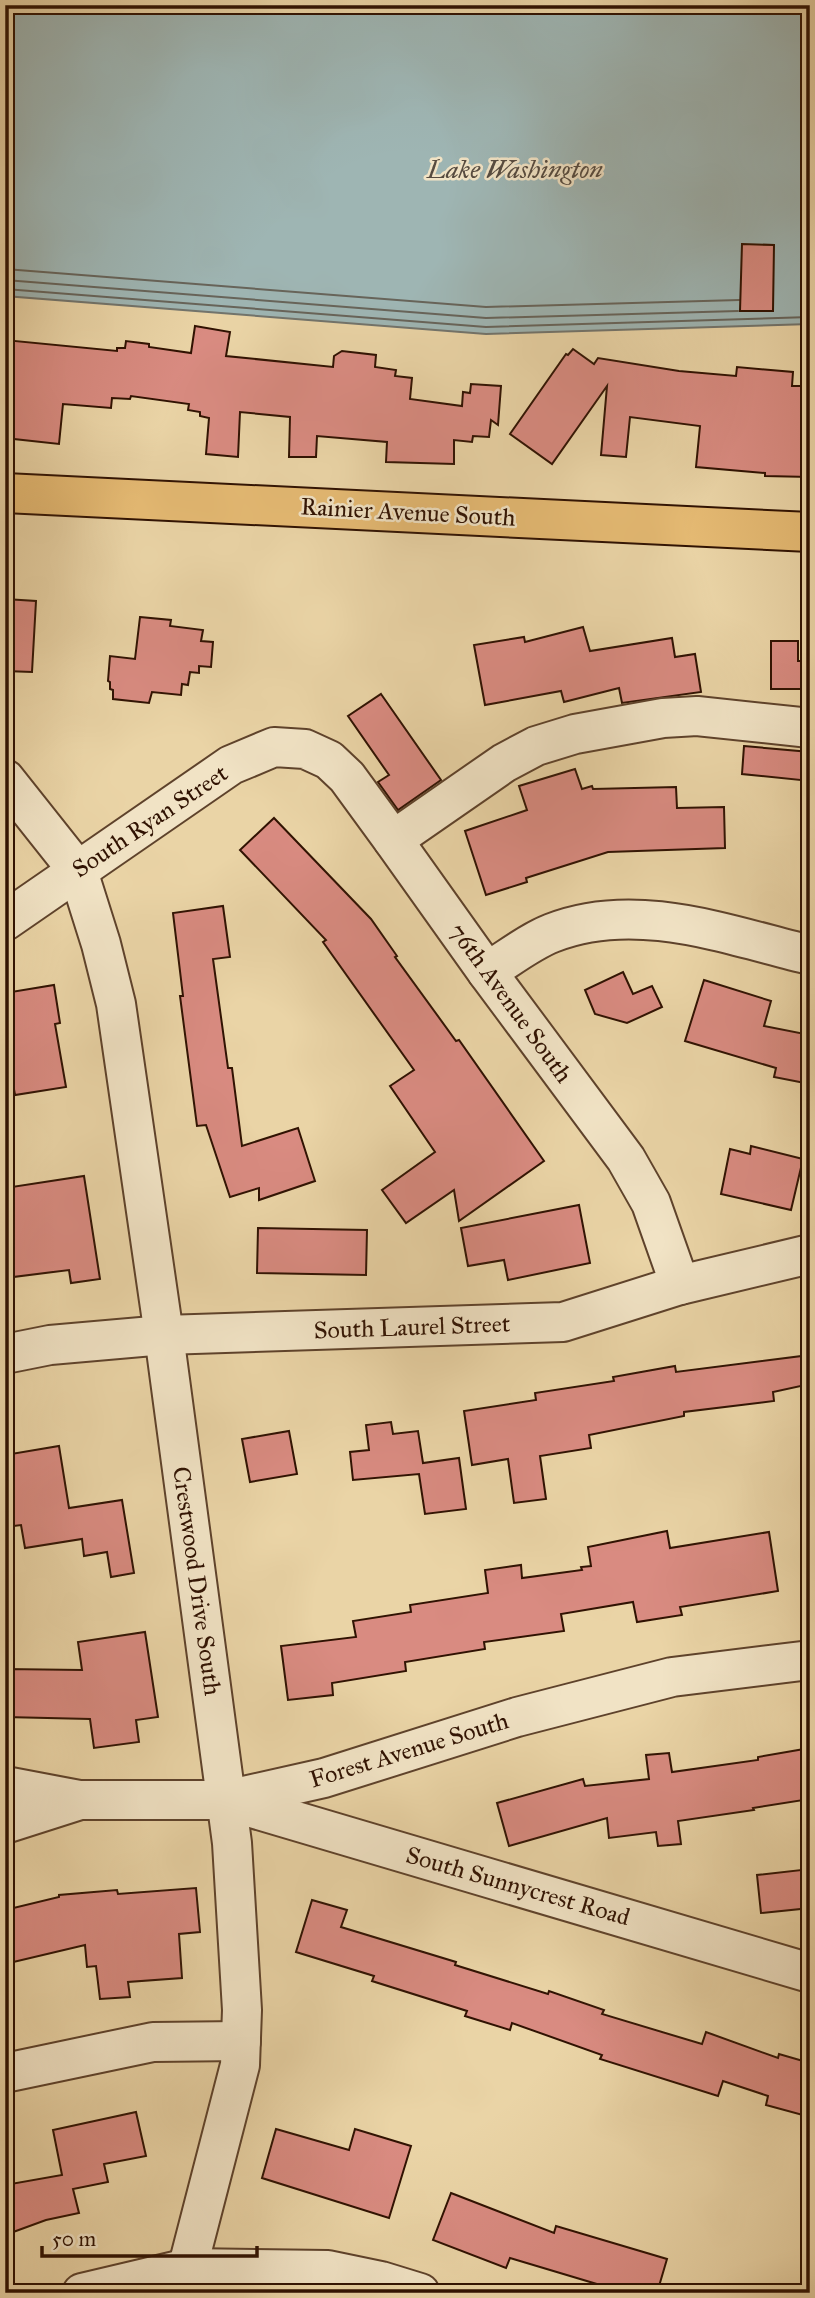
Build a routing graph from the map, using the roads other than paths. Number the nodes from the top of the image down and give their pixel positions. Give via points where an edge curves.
1 (5, 493) edge
2 (810, 532) edge
3 (810, 728) edge
4 (305, 749) joint
5 (5, 779) edge
6 (393, 839) junction
7 (78, 871) junction
8 (5, 921) edge
9 (810, 955) edge
10 (487, 972) junction
11 (810, 1254) edge
12 (680, 1285) junction
13 (164, 1335) junction
14 (5, 1354) edge
15 (810, 1660) edge
16 (5, 1786) edge
17 (79, 1800) junction
18 (226, 1800) junction
19 (5, 1824) edge
20 (810, 1973) edge
21 (241, 2041) junction
22 (5, 2073) edge
23 (184, 2280) edge
24 (82, 2293) edge
25 (420, 2293) edge

1 - 2 main road, Rainier Avenue South
3 - 6 street via 697,716 575,734 536,746 504,763
4 - 6 street, 76th Avenue South via 329,760 347,777
4 - 7 street, South Ryan Street via 274,747 231,765
5 - 7 street
6 - 10 street, 76th Avenue South
7 - 8 street, South Ryan Street
7 - 13 street, Crestwood Drive South via 116,1004
9 - 10 street via 705,927 628,919 551,933
10 - 12 street, 76th Avenue South via 626,1159 651,1203
11 - 12 street, South Laurel Street
12 - 13 street, South Laurel Street via 563,1322
13 - 14 street, South Laurel Street via 50,1345
13 - 18 street, Crestwood Drive South
15 - 18 street, Forest Avenue South via 672,1677 517,1717 324,1778
16 - 17 street, Forest Avenue South
17 - 18 street, Forest Avenue South
17 - 19 street
18 - 20 street, South Sunnycrest Road
18 - 21 street, Crestwood Drive South
21 - 22 street via 153,2042
21 - 23 street, Crestwood Drive South via 240,2065
23 - 24 street
23 - 25 street via 328,2270

